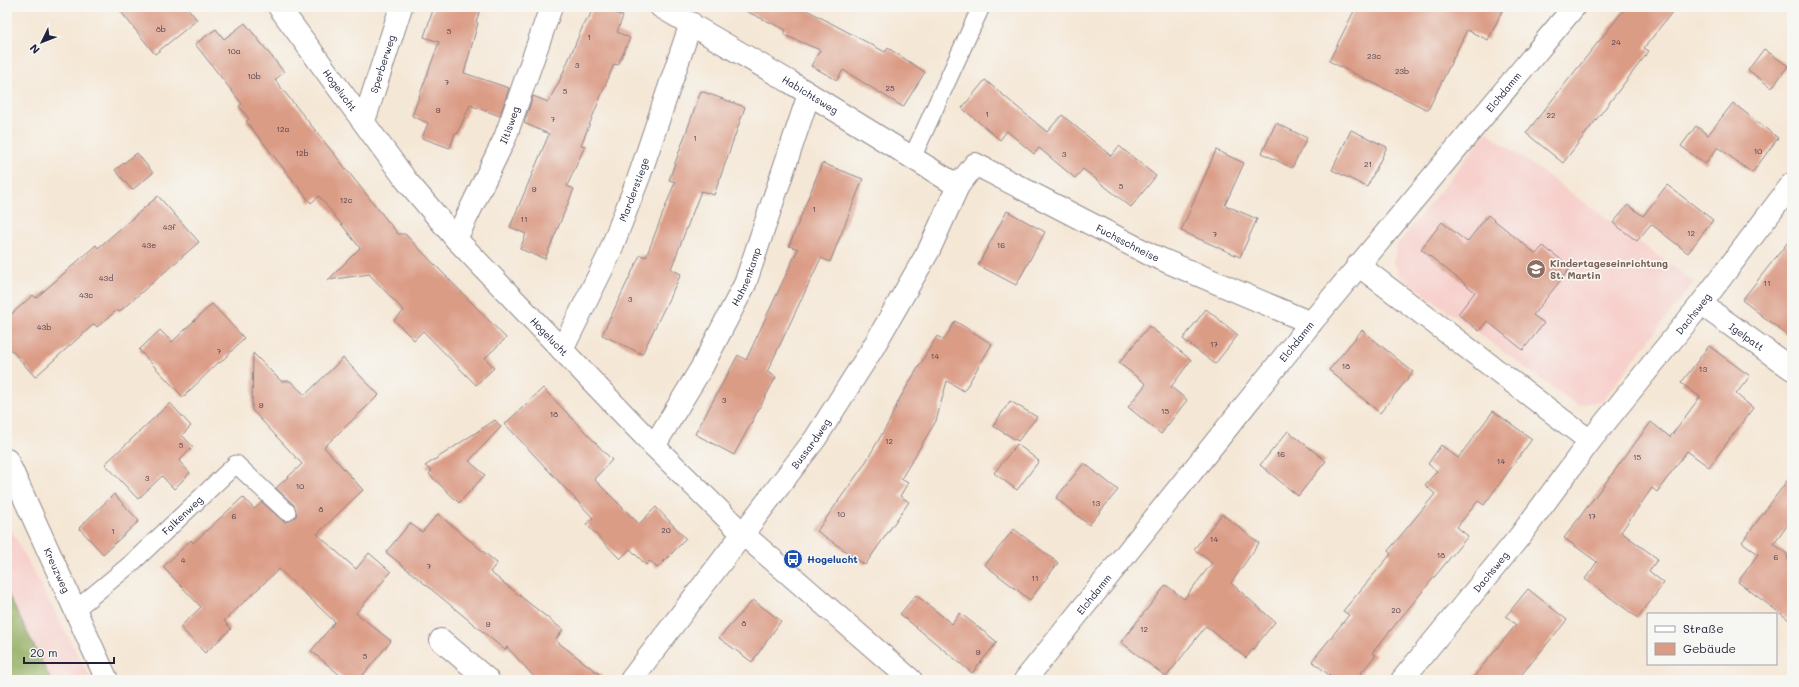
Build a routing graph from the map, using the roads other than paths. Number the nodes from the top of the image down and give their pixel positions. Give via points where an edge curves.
1 (279, 7) edge
2 (401, 7) edge
3 (551, 7) edge
4 (661, 7) edge
5 (981, 7) edge
6 (1574, 7) edge
7 (691, 23) junction
8 (809, 94) junction
9 (364, 121) junction
10 (912, 158) junction
11 (1792, 184) edge
12 (958, 186) junction
13 (456, 239) junction
14 (1358, 265) junction
15 (1701, 304) junction
16 (1311, 323) junction
17 (562, 350) junction
18 (1792, 369) edge
19 (1590, 441) junction
20 (654, 446) junction
21 (7, 460) edge
22 (287, 512) dead end
23 (742, 534) junction
24 (75, 610) junction
25 (441, 640) dead end
26 (107, 680) edge
27 (488, 680) edge
28 (631, 680) edge
29 (911, 680) edge
30 (1026, 680) edge
31 (1402, 680) edge

1 - 9 street, Hogelucht
2 - 9 street, Sperberweg
3 - 13 street, Iltisweg via 505,138
4 - 7 street, Habichtsweg
5 - 10 lane
6 - 14 street, Elchdamm
7 - 8 street, Habichtsweg
7 - 17 street, Marderstiege via 640,174 608,257
8 - 10 street, Habichtsweg
8 - 20 street, Hahnenkamp via 745,284 702,366
9 - 13 street, Hogelucht via 406,180
10 - 12 street, Habichtsweg
11 - 15 street, Dachsweg
12 - 16 street, Fuchsschneise via 975,164 1149,254
12 - 23 street, Bussardweg via 929,250 871,351 815,439
13 - 17 street, Hogelucht
14 - 16 street, Elchdamm
14 - 19 street
15 - 18 street, Igelpatt
15 - 19 street, Dachsweg
16 - 30 street, Elchdamm
17 - 20 street, Hogelucht
19 - 31 street, Dachsweg via 1520,536
20 - 23 street, Hogelucht
21 - 24 street, Kreuzweg
22 - 24 lane, Falkenweg via 236,464 132,562
23 - 28 street, Bussardweg
23 - 29 street, Hogelucht
24 - 26 street, Kreuzweg
25 - 27 street

